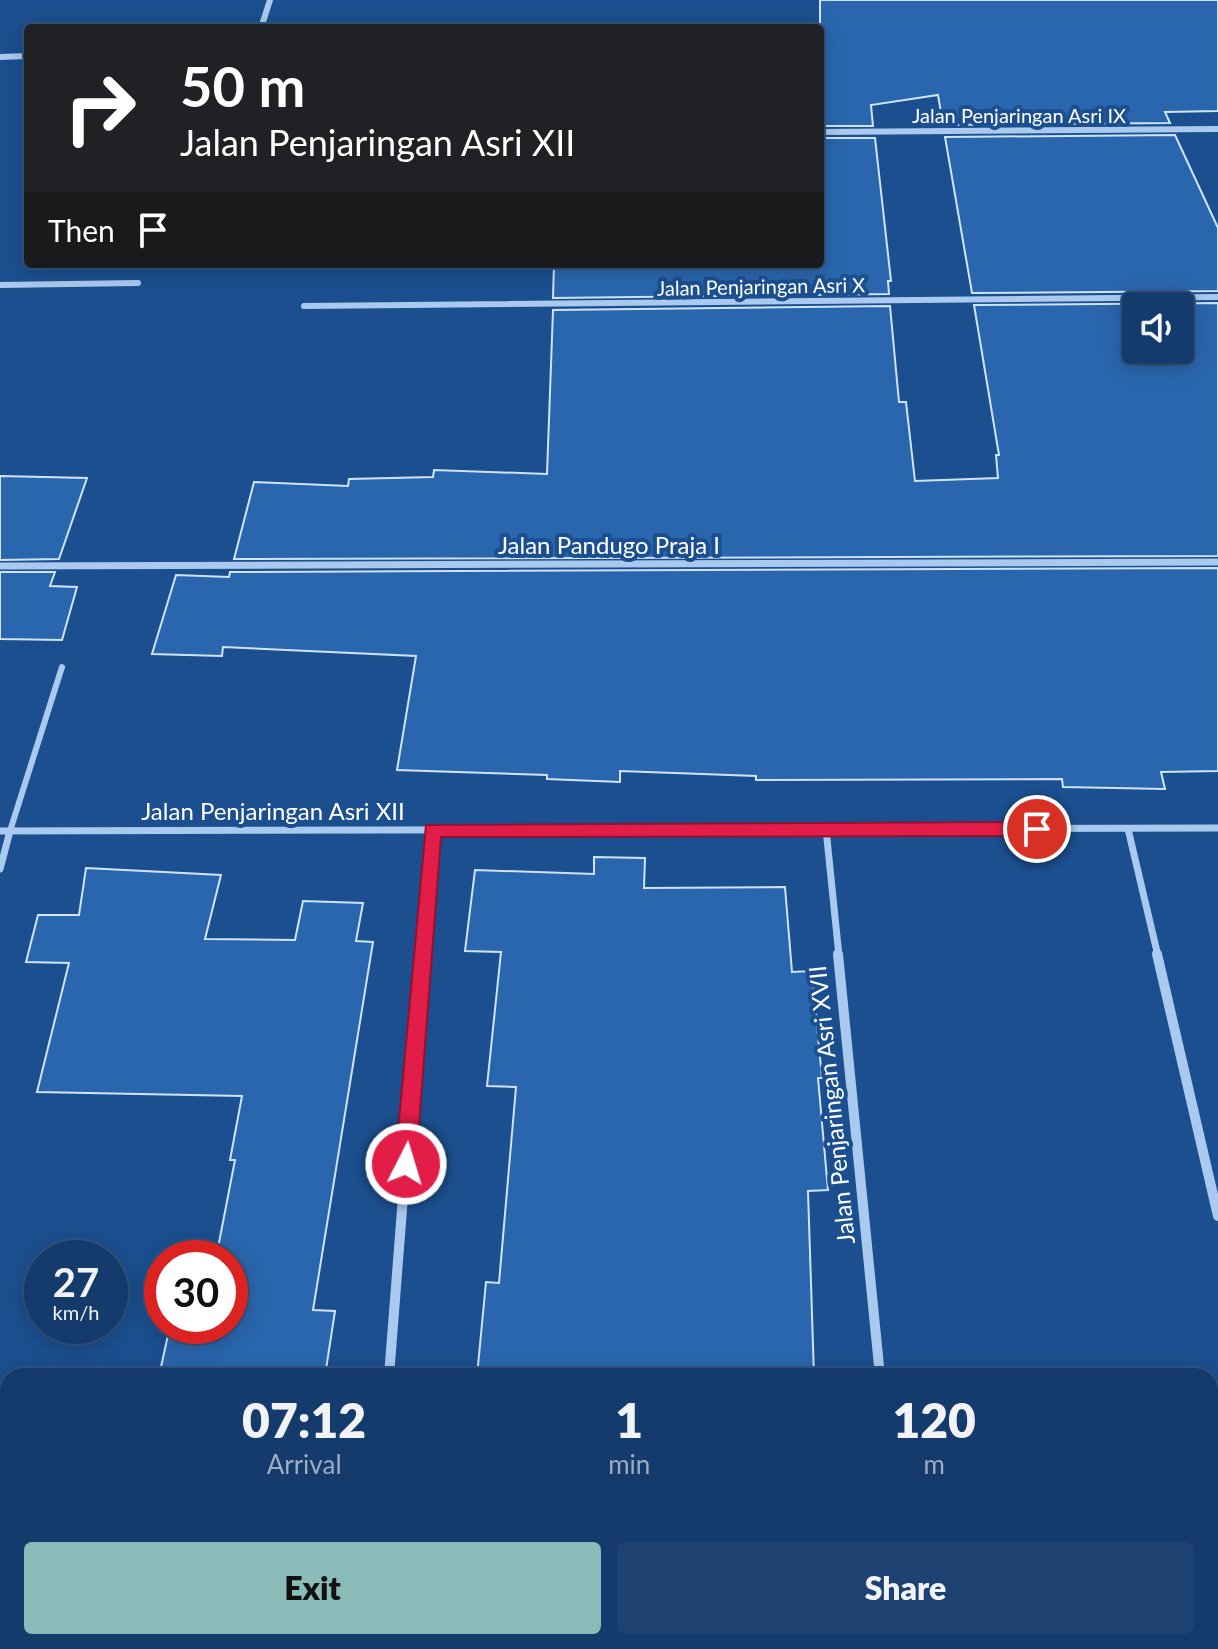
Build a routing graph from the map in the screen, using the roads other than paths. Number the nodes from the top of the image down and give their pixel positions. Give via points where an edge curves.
1 (270, 0) edge
2 (262, 24) edge
3 (24, 56) edge
4 (0, 57) edge
5 (1218, 129) edge
6 (824, 132) edge
7 (138, 283) dead end
8 (0, 285) edge
9 (1218, 297) edge
10 (304, 306) dead end
11 (1218, 562) edge
12 (0, 566) edge
13 (62, 667) dead end
14 (1218, 828) edge
15 (826, 829) junction
16 (1128, 829) junction
17 (432, 830) junction
18 (5, 831) edge
19 (0, 869) edge
20 (1218, 1216) edge
21 (390, 1368) edge
22 (879, 1368) edge

1 - 2 street
3 - 4 street
5 - 6 street, Jalan Penjaringan Asri IX
7 - 8 street
9 - 10 street, Jalan Penjaringan Asri X
11 - 12 street, Jalan Pandugo Praja I
13 - 18 lane
14 - 16 street, Jalan Penjaringan Asri XII
15 - 16 street, Jalan Penjaringan Asri XII
15 - 17 street, Jalan Penjaringan Asri XII
15 - 22 street, Jalan Penjaringan Asri XVII
16 - 20 street
17 - 18 street, Jalan Penjaringan Asri XII
17 - 21 street
18 - 19 street

